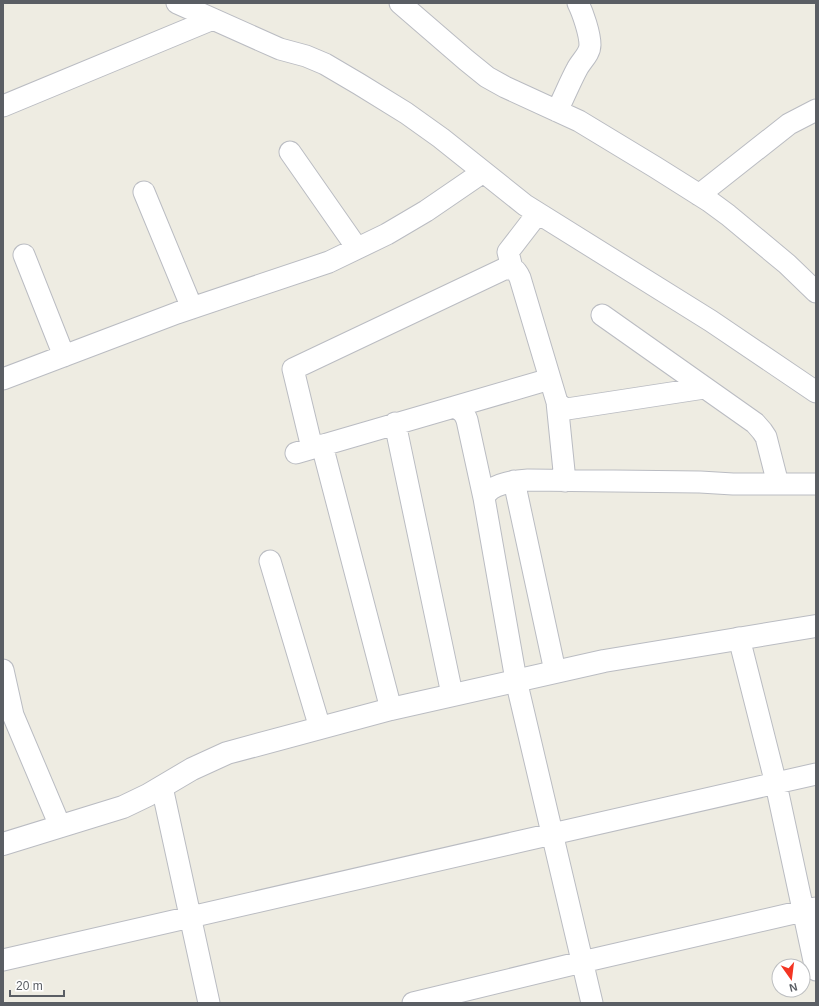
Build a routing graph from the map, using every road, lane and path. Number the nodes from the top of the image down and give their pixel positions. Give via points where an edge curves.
1 (176, 3) edge
2 (400, 3) edge
3 (578, 3) edge
4 (213, 19) junction
5 (3, 106) edge
6 (816, 110) edge
7 (557, 111) junction
8 (290, 152) dead end
9 (483, 172) junction
10 (144, 192) dead end
11 (699, 195) junction
12 (538, 213) junction
13 (357, 248) junction
14 (24, 255) dead end
15 (512, 268) junction
16 (816, 292) edge
17 (192, 308) junction
18 (602, 315) dead end
19 (64, 356) junction
20 (3, 378) edge
21 (550, 379) junction
22 (704, 388) junction
23 (816, 392) edge
24 (557, 402) junction
25 (454, 407) junction
26 (395, 423) junction
27 (310, 449) junction
28 (514, 481) junction
29 (565, 481) junction
30 (778, 484) junction
31 (816, 484) edge
32 (484, 498) junction
33 (270, 561) dead end
34 (816, 626) edge
35 (739, 638) junction
36 (3, 670) edge
37 (555, 671) junction
38 (516, 680) junction
39 (452, 694) junction
40 (391, 709) junction
41 (320, 728) junction
42 (816, 774) edge
43 (776, 784) junction
44 (162, 787) junction
45 (60, 826) junction
46 (553, 834) junction
47 (3, 844) edge
48 (810, 909) edge
49 (190, 917) junction
50 (3, 960) edge
51 (582, 962) junction
52 (816, 970) edge
53 (209, 1003) edge
54 (412, 1003) edge
55 (592, 1003) edge

1 - 4 street
2 - 7 street via 487,77
3 - 7 street via 590,45
4 - 5 street
4 - 9 street via 280,49 306,56 332,68 406,113
6 - 11 street via 789,124
7 - 11 street via 579,121
8 - 13 street
9 - 12 street
9 - 13 street via 426,211
10 - 17 street
11 - 16 street via 734,220
12 - 15 street via 508,252
12 - 23 street via 711,321
13 - 17 street via 329,262
14 - 19 street
15 - 21 street via 517,271 520,278
15 - 27 street via 497,272 293,369
17 - 19 street
18 - 22 street
19 - 20 street
21 - 24 street
21 - 25 street
22 - 24 street via 567,409 562,408
22 - 30 street via 762,430
24 - 29 street
25 - 26 street
25 - 32 street via 465,414 467,420
26 - 27 street
26 - 39 street
27 - 40 street
28 - 29 street
28 - 32 street via 493,488
28 - 37 street
29 - 30 street
30 - 31 street
32 - 38 street
33 - 41 street
34 - 35 street
35 - 37 street via 604,660
35 - 43 street
36 - 45 street via 13,715
37 - 38 street
38 - 39 street
38 - 46 street
39 - 40 street
40 - 41 street
41 - 44 street via 227,753 192,769
42 - 43 street
43 - 46 street
43 - 48 street
44 - 45 street via 123,807
44 - 49 street
45 - 47 street
46 - 49 street
46 - 51 street
48 - 51 street
48 - 52 street
49 - 50 street
49 - 53 street
51 - 54 street
51 - 55 street

